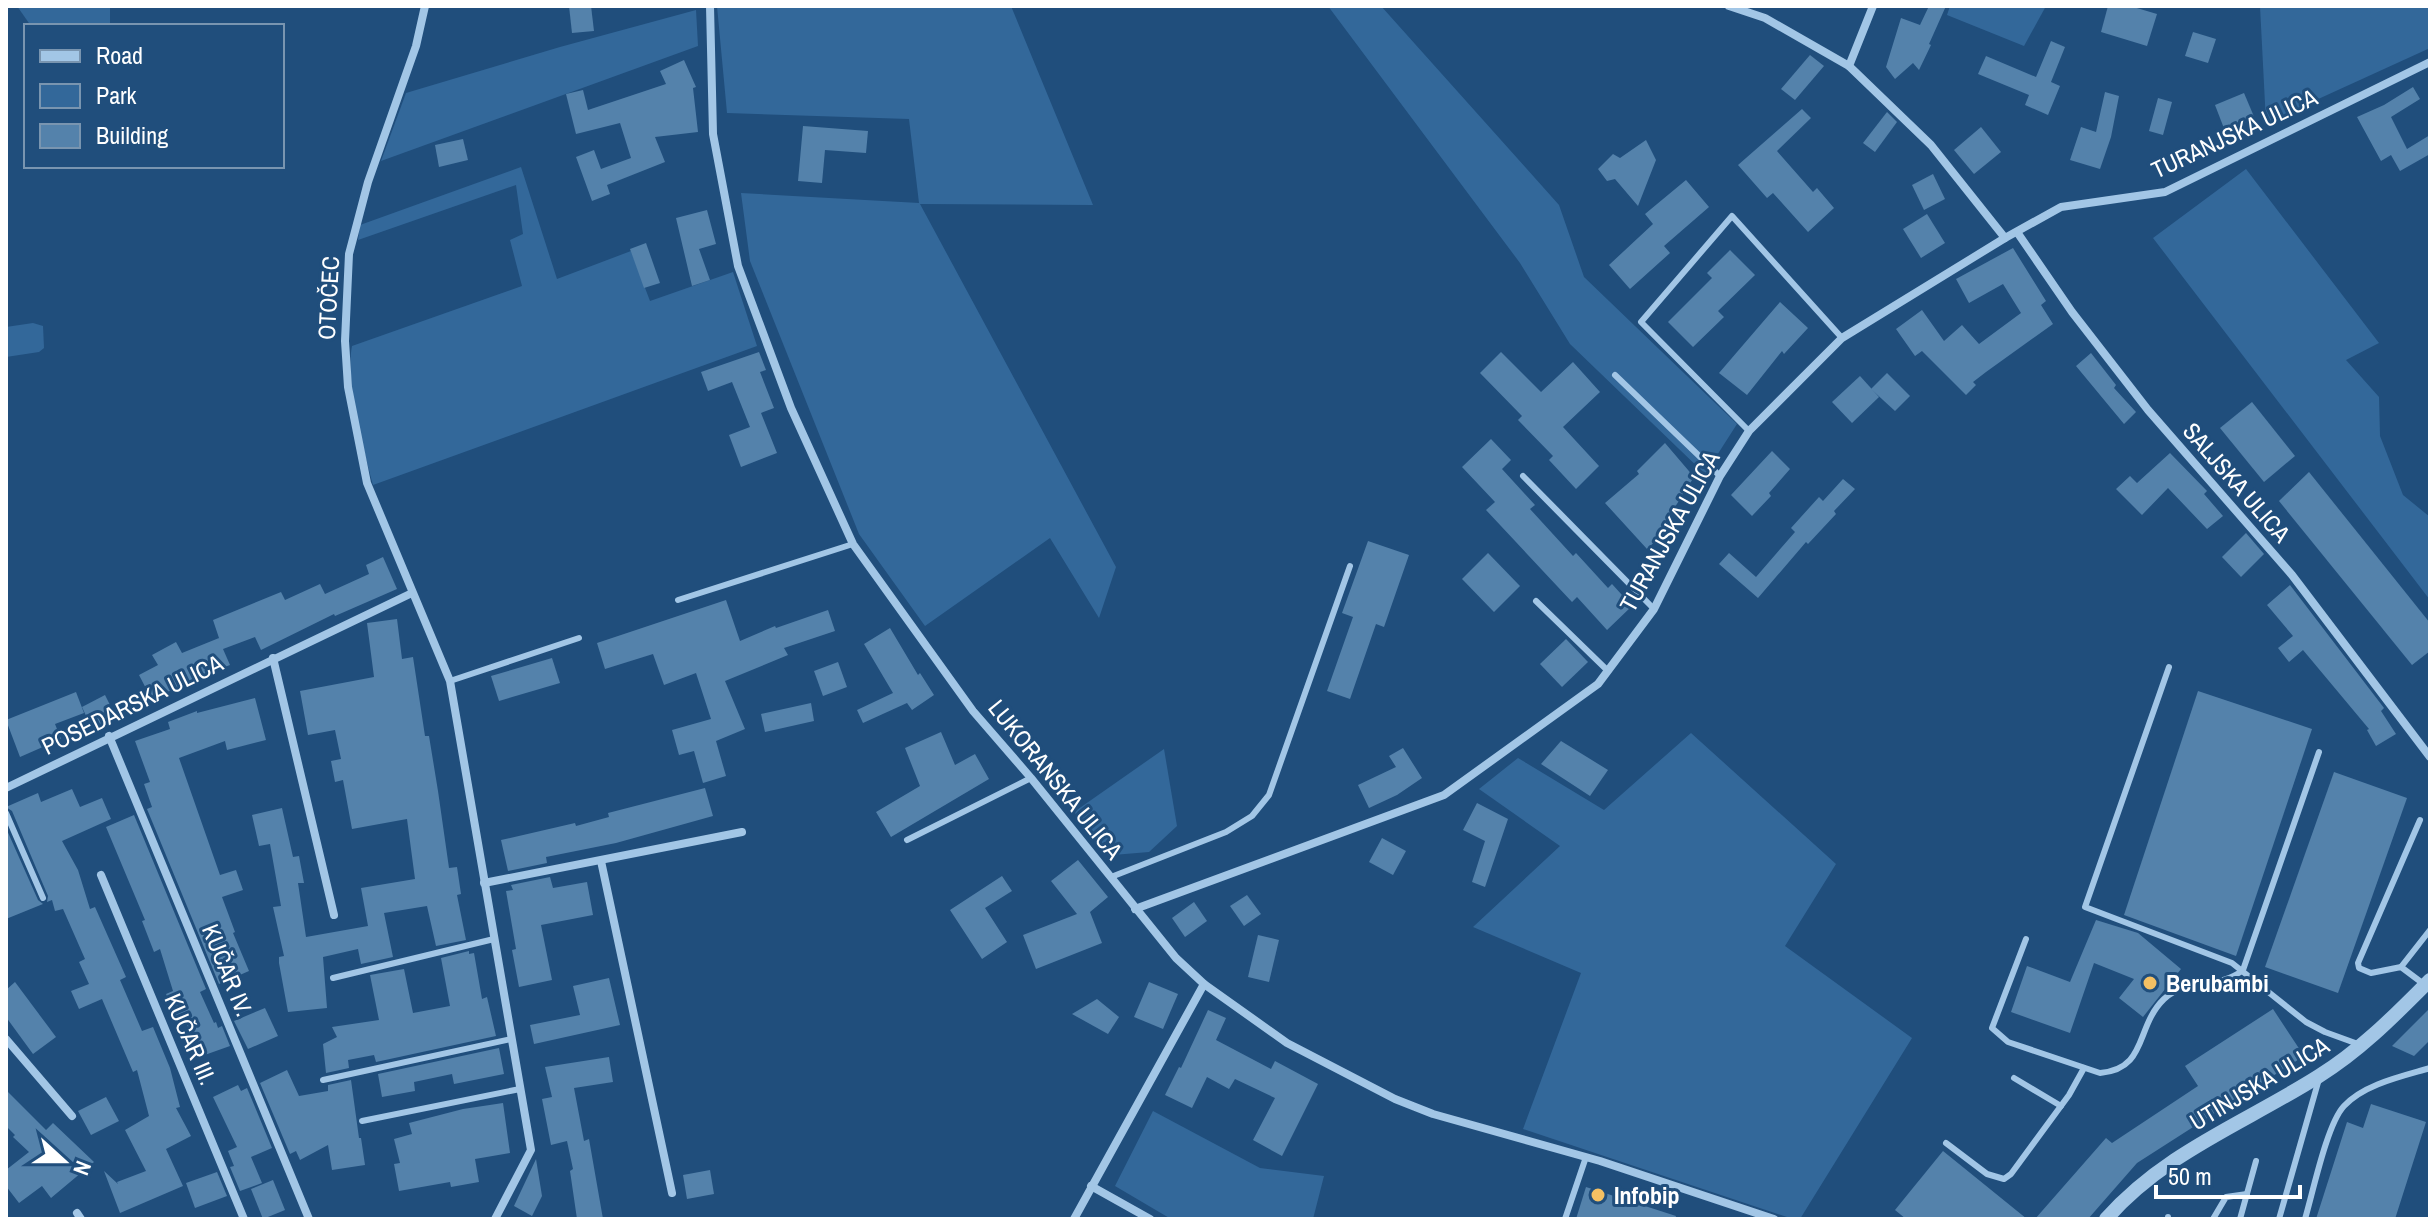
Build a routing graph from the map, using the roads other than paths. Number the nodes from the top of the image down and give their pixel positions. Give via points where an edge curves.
1 (425, 6) edge
2 (710, 6) edge
3 (1729, 6) edge
4 (1873, 6) edge
5 (2430, 62) edge
6 (1849, 66) junction
7 (2017, 232) junction
8 (2005, 238) junction
9 (1842, 338) junction
10 (1615, 375) dead end
11 (1749, 431) junction
12 (1523, 476) dead end
13 (1720, 476) junction
14 (853, 544) junction
15 (1350, 566) dead end
16 (412, 593) junction
17 (678, 600) dead end
18 (1536, 601) dead end
19 (1654, 609) junction
20 (579, 638) dead end
21 (273, 658) junction
22 (2169, 667) dead end
23 (1607, 670) junction
24 (450, 681) junction
25 (109, 736) junction
26 (2319, 752) dead end
27 (2430, 757) edge
28 (1031, 778) junction
29 (7, 784) edge
30 (6, 813) edge
31 (2420, 820) dead end
32 (742, 832) dead end
33 (907, 840) dead end
34 (601, 861) junction
35 (101, 875) dead end
36 (1111, 877) junction
37 (484, 883) junction
38 (43, 898) dead end
39 (1135, 909) junction
40 (334, 915) dead end
41 (2430, 930) edge
42 (494, 939) junction
43 (2026, 939) dead end
44 (2401, 967) junction
45 (2243, 970) junction
46 (333, 978) dead end
47 (2428, 982) edge
48 (1204, 984) junction
49 (6, 1039) edge
50 (511, 1039) junction
51 (2362, 1045) junction
52 (2084, 1068) junction
53 (2430, 1068) edge
54 (2320, 1076) junction
55 (2014, 1078) dead end
56 (323, 1080) dead end
57 (520, 1089) junction
58 (2061, 1106) junction
59 (72, 1116) dead end
60 (362, 1121) dead end
61 (1946, 1143) dead end
62 (1586, 1157) junction
63 (2256, 1161) dead end
64 (1091, 1186) junction
65 (672, 1193) dead end
66 (2247, 1194) junction
67 (244, 1219) edge
68 (309, 1219) edge
69 (495, 1219) edge
70 (1074, 1219) edge
71 (1150, 1219) edge
72 (1565, 1219) edge
73 (1774, 1219) edge
74 (2106, 1219) edge
75 (2213, 1219) edge
76 (2240, 1219) edge
77 (2279, 1219) edge
78 (2305, 1219) edge

1 - 16 street, OTOČEC via 356,223 345,295 348,387 367,483
2 - 14 street, LUKORANSKA ULICA via 713,134 738,266 791,408
3 - 6 street via 1765,18
4 - 6 street
5 - 7 street, TURANJSKA ULICA via 2165,192 2061,207
6 - 8 street via 1931,145
7 - 8 street, TURANJSKA ULICA
7 - 27 street, SALJSKA ULICA via 2148,410 2292,575
8 - 9 street, TURANJSKA ULICA
9 - 11 street, TURANJSKA ULICA
9 - 11 lane via 1732,216 1641,322
10 - 13 lane
11 - 13 street, TURANJSKA ULICA
12 - 19 lane
13 - 19 street, TURANJSKA ULICA
14 - 17 lane
14 - 28 street, LUKORANSKA ULICA via 973,711
15 - 36 lane via 1269,795 1252,816 1226,832
16 - 21 street, POSEDARSKA ULICA
16 - 24 street, OTOČEC
18 - 23 lane
19 - 23 street, TURANJSKA ULICA
20 - 24 lane
21 - 25 street, POSEDARSKA ULICA
21 - 40 street
22 - 45 lane via 2085,907
23 - 39 street, TURANJSKA ULICA via 1598,684 1444,795
24 - 37 street, OTOČEC
25 - 29 street, POSEDARSKA ULICA
25 - 68 street, KUČAR IV.
26 - 45 lane
28 - 33 lane
28 - 36 street, LUKORANSKA ULICA
30 - 38 lane
31 - 44 lane via 2358,963 2371,973
32 - 34 street
34 - 37 street
34 - 65 street
35 - 67 street, KUČAR III.
36 - 39 street, LUKORANSKA ULICA
37 - 42 street, OTOČEC
39 - 48 street, LUKORANSKA ULICA
41 - 44 lane
42 - 46 lane
42 - 50 street, OTOČEC
43 - 52 lane via 1992,1028 2008,1042
44 - 47 lane
45 - 51 lane via 2306,1022
45 - 52 lane via 2230,980 2173,991 2148,1018 2137,1053 2122,1068 2100,1073
47 - 51 street, UTINJSKA ULICA
48 - 62 street, LUKORANSKA ULICA via 1287,1043 1395,1099
48 - 64 street
49 - 59 street
50 - 56 lane
50 - 57 street, OTOČEC
51 - 54 street, UTINJSKA ULICA
52 - 58 lane
53 - 78 lane via 2360,1092 2344,1105
54 - 74 street, UTINJSKA ULICA via 2156,1171
54 - 77 lane
55 - 58 lane
57 - 60 lane
57 - 69 street, OTOČEC via 531,1150
58 - 61 lane via 2004,1179 1987,1174
62 - 72 lane
62 - 73 street, LUKORANSKA ULICA
63 - 66 lane
64 - 70 street
64 - 71 street
66 - 75 lane via 2226,1197
66 - 76 lane

